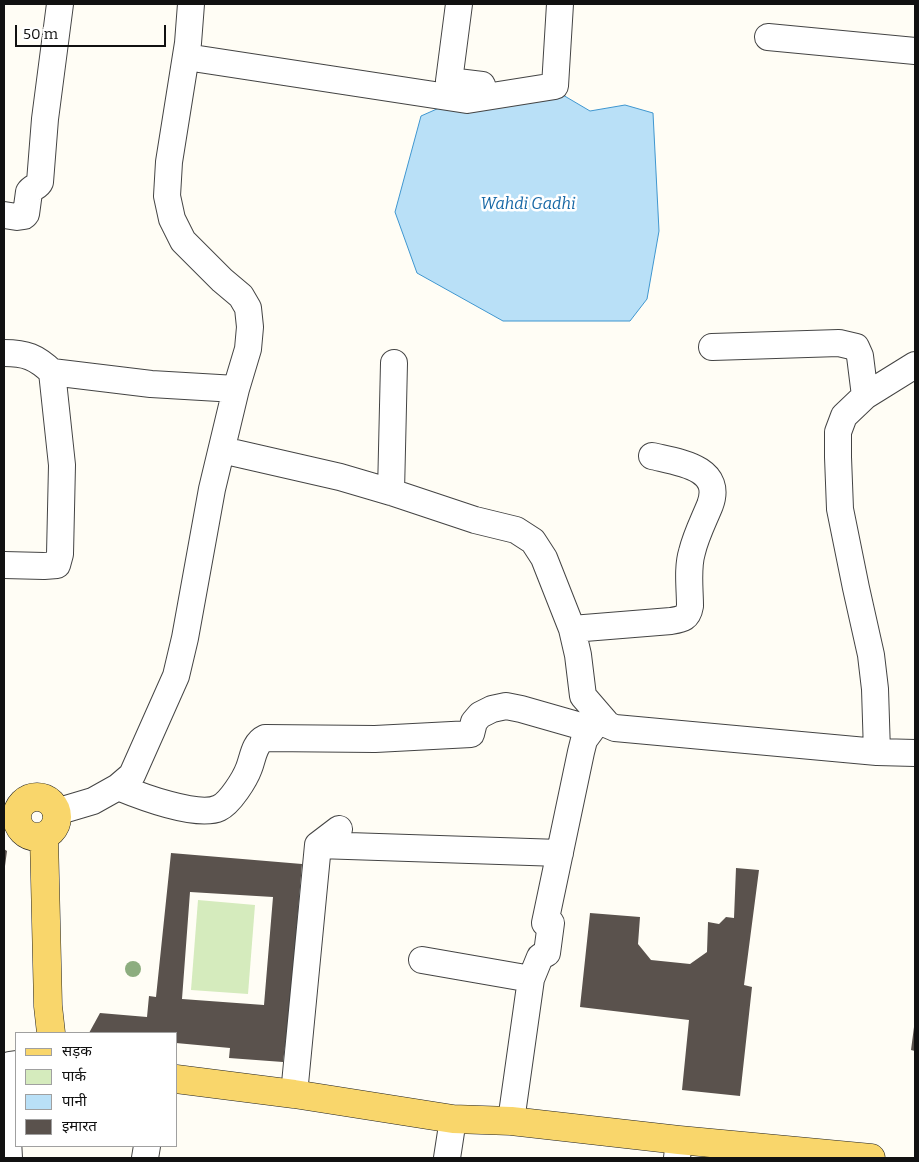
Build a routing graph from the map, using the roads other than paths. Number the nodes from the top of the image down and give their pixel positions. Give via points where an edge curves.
1 (60, 4) edge
2 (190, 4) edge
3 (459, 4) edge
4 (560, 4) edge
5 (768, 37) dead end
6 (915, 51) edge
7 (186, 57) junction
8 (530, 90) junction
9 (4, 214) edge
10 (712, 347) dead end
11 (4, 353) edge
12 (394, 363) dead end
13 (915, 365) edge
14 (52, 372) junction
15 (236, 389) junction
16 (865, 396) junction
17 (222, 450) junction
18 (652, 456) dead end
19 (391, 492) junction
20 (4, 565) edge
21 (572, 629) junction
22 (596, 723) junction
23 (877, 752) junction
24 (915, 753) edge
25 (118, 787) junction
26 (12, 801) edge
27 (50, 824) junction
28 (339, 828) dead end
29 (318, 845) junction
30 (560, 853) junction
31 (422, 960) dead end
32 (531, 979) junction
33 (50, 1032) edge
34 (10, 1065) edge
35 (178, 1078) edge
36 (294, 1094) junction
37 (453, 1119) junction
38 (511, 1121) junction
39 (678, 1149) edge
40 (9, 1158) edge
41 (447, 1158) edge
42 (870, 1158) edge

1 - 9 street via 40,182 30,189 24,216
2 - 7 street
3 - 8 street via 449,81
4 - 8 street via 554,86
5 - 6 street
7 - 8 street via 467,100
7 - 15 street via 166,196 172,219 183,241 240,296 248,308 248,349
10 - 16 street via 839,343 856,347
11 - 14 street via 29,356
12 - 19 street
13 - 16 street
14 - 15 street via 151,384
14 - 20 street via 62,466 60,554 57,565
15 - 17 street
16 - 23 street via 844,416 838,432 838,457 840,509 871,655
17 - 19 street
17 - 25 street via 176,676 132,775
18 - 21 street via 692,466 706,474 713,486 711,502 691,555 689,613 682,619 671,621
19 - 21 street via 516,530 533,540 544,558
21 - 22 street via 583,696
22 - 23 street via 622,730
22 - 25 street via 506,706 480,715 471,734 376,740 265,738 256,746 248,771 233,795 221,808 202,811 166,804
22 - 30 street via 584,740
23 - 24 street
25 - 27 street
26 - 27 main road via 24,833 34,837
27 - 33 main road
28 - 29 street
29 - 30 street
29 - 36 street
30 - 32 street via 545,923 551,923 547,953 540,957
31 - 32 street
32 - 38 street
34 - 40 street
35 - 36 main road
36 - 37 main road
37 - 38 main road
37 - 41 street
38 - 39 main road
39 - 42 main road

